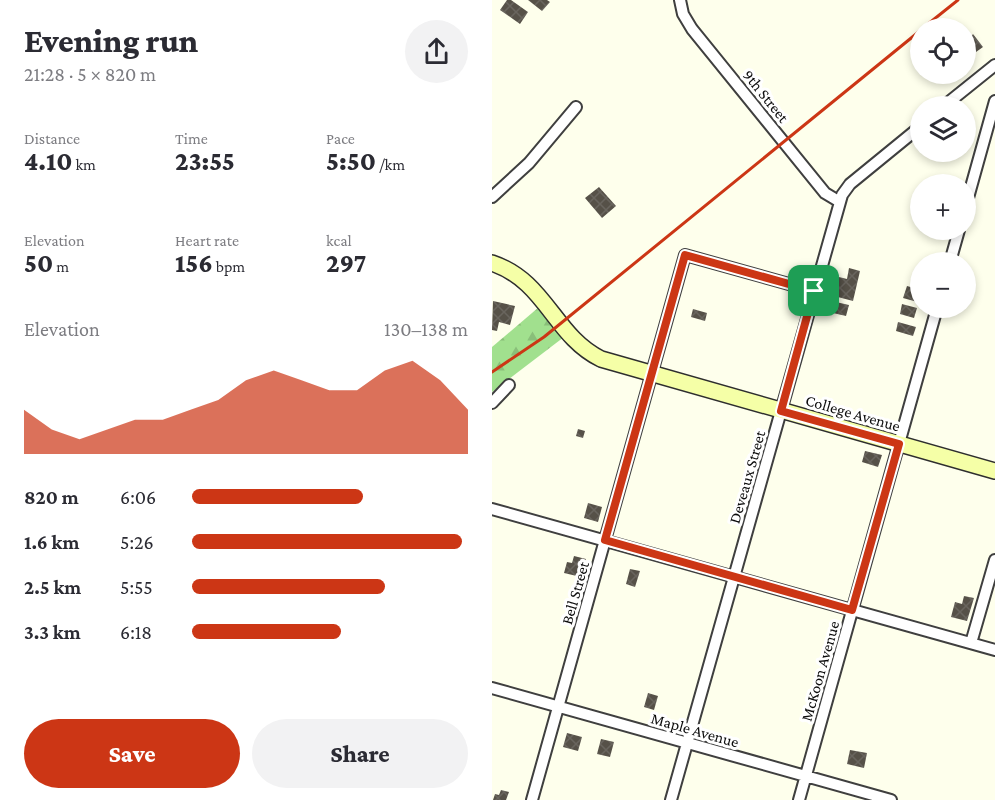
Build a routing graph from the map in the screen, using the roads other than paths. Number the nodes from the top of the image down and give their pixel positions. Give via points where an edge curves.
1 (680, 0) edge
2 (995, 65) edge
3 (957, 96) edge
4 (995, 101) edge
5 (576, 106) dead end
6 (910, 135) edge
7 (975, 174) edge
8 (492, 197) edge
9 (840, 202) junction
10 (492, 263) edge
11 (814, 291) junction
12 (934, 318) edge
13 (651, 375) junction
14 (509, 386) dead end
15 (492, 403) edge
16 (781, 411) junction
17 (899, 444) junction
18 (995, 471) edge
19 (492, 508) edge
20 (605, 540) junction
21 (995, 560) edge
22 (734, 577) junction
23 (852, 610) junction
24 (971, 644) junction
25 (995, 650) edge
26 (492, 688) edge
27 (558, 707) junction
28 (687, 743) junction
29 (806, 776) junction
30 (532, 800) edge
31 (671, 800) edge
32 (799, 800) edge
33 (891, 800) edge

1 - 9 street, 9th Street via 693,29 825,194
2 - 3 street
4 - 7 street
5 - 8 street via 529,163
6 - 9 street, Deveaux Street via 846,187
9 - 11 street, Deveaux Street
10 - 13 main road, College Avenue via 526,282 587,351
11 - 13 street, Bell Street via 685,255
11 - 16 street, Deveaux Street
12 - 17 street, McKoon Avenue
13 - 16 main road, College Avenue
13 - 20 street, Bell Street
14 - 15 street
16 - 17 main road, College Avenue
16 - 22 street, Deveaux Street
17 - 18 main road, College Avenue
17 - 23 street, McKoon Avenue
19 - 20 street
20 - 22 street
20 - 27 street, Bell Street
21 - 24 street
22 - 23 street
22 - 28 street, Deveaux Street
23 - 24 street
23 - 29 street, McKoon Avenue
24 - 25 street
26 - 27 street, Maple Avenue
27 - 28 street, Maple Avenue
27 - 30 street, Bell Street
28 - 29 street, Maple Avenue
28 - 31 street, Deveaux Street
29 - 32 street, McKoon Avenue
29 - 33 street, Maple Avenue

